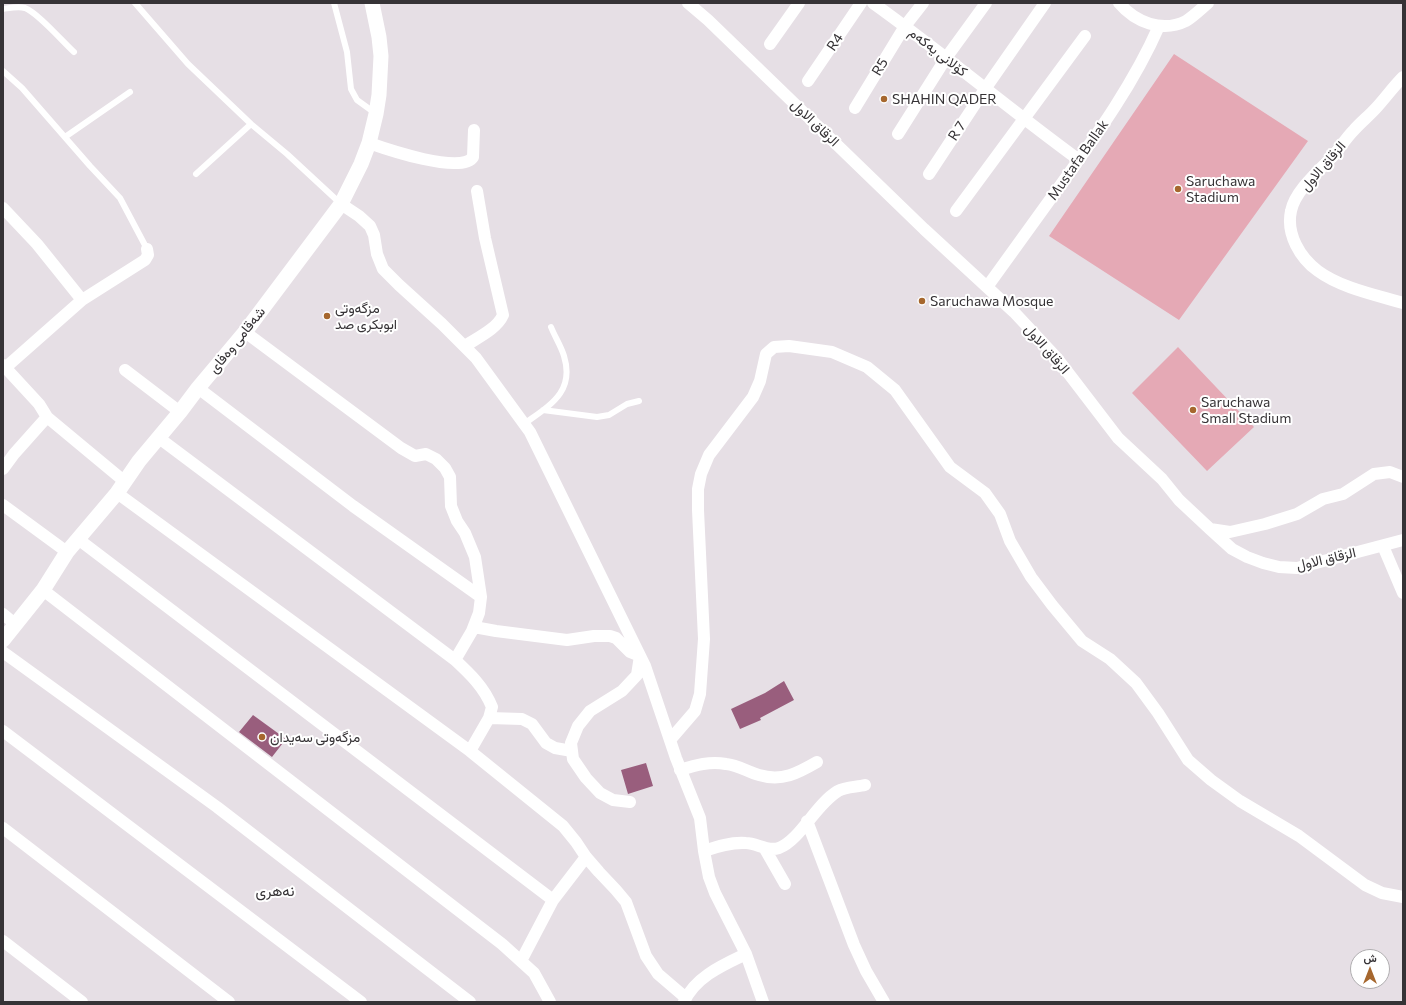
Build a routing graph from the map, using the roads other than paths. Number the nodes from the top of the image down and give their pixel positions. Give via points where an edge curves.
1 (135, 3) edge
2 (334, 3) edge
3 (372, 3) edge
4 (688, 3) edge
5 (799, 3) edge
6 (862, 3) edge
7 (873, 3) edge
8 (923, 3) edge
9 (986, 3) edge
10 (1045, 3) edge
11 (1120, 3) edge
12 (1208, 3) edge
13 (3, 8) edge
14 (905, 26) junction
15 (1159, 26) junction
16 (1085, 36) dead end
17 (770, 44) dead end
18 (74, 52) dead end
19 (946, 58) junction
20 (3, 71) edge
21 (1403, 76) edge
22 (808, 81) dead end
23 (985, 88) junction
24 (130, 92) dead end
25 (855, 108) dead end
26 (376, 114) junction
27 (1024, 119) junction
28 (251, 124) junction
29 (474, 130) dead end
30 (898, 134) dead end
31 (65, 137) junction
32 (368, 143) junction
33 (1079, 160) junction
34 (196, 174) dead end
35 (930, 174) dead end
36 (478, 191) dead end
37 (341, 204) junction
38 (3, 208) edge
39 (956, 211) dead end
40 (148, 249) joint
41 (987, 287) junction
42 (82, 300) junction
43 (1403, 303) edge
44 (551, 327) dead end
45 (245, 332) junction
46 (464, 346) junction
47 (4, 366) edge
48 (125, 370) dead end
49 (198, 388) junction
50 (639, 401) dead end
51 (543, 410) junction
52 (180, 412) junction
53 (47, 417) junction
54 (524, 424) junction
55 (159, 438) junction
56 (3, 469) edge
57 (1403, 477) edge
58 (120, 487) junction
59 (3, 505) edge
60 (1210, 529) junction
61 (78, 539) junction
62 (1403, 540) edge
63 (1383, 546) junction
64 (67, 552) junction
65 (43, 590) junction
66 (1403, 593) edge
67 (481, 597) junction
68 (3, 614) edge
69 (15, 624) junction
70 (474, 626) junction
71 (3, 640) edge
72 (3, 652) edge
73 (640, 656) junction
74 (455, 660) junction
75 (489, 718) junction
76 (3, 730) edge
77 (670, 740) junction
78 (572, 751) junction
79 (470, 752) junction
80 (817, 762) dead end
81 (680, 770) junction
82 (865, 785) dead end
83 (630, 802) dead end
84 (807, 821) junction
85 (3, 828) edge
86 (765, 849) junction
87 (704, 851) junction
88 (586, 857) junction
89 (785, 884) dead end
90 (1403, 897) edge
91 (553, 900) junction
92 (3, 940) edge
93 (746, 954) junction
94 (521, 961) junction
95 (685, 1000) edge
96 (82, 1002) edge
97 (229, 1002) edge
98 (361, 1002) edge
99 (470, 1002) edge
100 (550, 1002) edge
101 (763, 1002) edge
102 (884, 1002) edge

1 - 28 lane via 188,64
2 - 26 lane via 347,52 351,89 357,100
3 - 26 street, شەقامی وەفای via 381,56
4 - 41 street, الزقاق الاول
5 - 17 street
6 - 22 street, R4
7 - 14 street, کۆلانی یەکەم
8 - 14 street, R5
9 - 19 street
10 - 23 street, R 7
11 - 15 street via 1137,19
12 - 15 street via 1184,22 1172,26
13 - 18 lane via 24,8 35,15
14 - 19 street, کۆلانی یەکەم
14 - 25 street, R5
15 - 33 street, Mustafa Ballak via 1120,101
16 - 27 street
19 - 23 street, کۆلانی یەکەم
19 - 30 street
20 - 31 lane via 22,88
21 - 43 street, الزقاق الاول via 1297,197 1290,218 1295,244 1309,264 1319,272 1346,285
23 - 27 street, کۆلانی یەکەم
23 - 35 street, R 7
24 - 31 lane
26 - 32 street, شەقامی وەفای
27 - 33 street, کۆلانی یەکەم
27 - 39 street
28 - 34 lane
28 - 37 lane
29 - 32 street via 473,154 466,162 423,160
31 - 40 lane via 120,198
32 - 37 street, شەقامی وەفای via 361,164
33 - 41 street, Mustafa Ballak
36 - 46 street via 485,238 503,315 501,321 490,330
37 - 45 street, شەقامی وەفای
37 - 46 street via 370,226 383,269
38 - 42 street via 37,244
40 - 42 street via 145,260
41 - 60 street, الزقاق الاول via 1042,342 1118,438
42 - 47 street
44 - 51 lane via 564,355 567,373 563,389
45 - 49 street, شەقامی وەفای
45 - 67 street via 401,448 415,456 426,454 445,468 450,477 451,506 475,557
46 - 54 street via 476,358
47 - 53 street via 39,404
48 - 52 street
49 - 52 street, شەقامی وەفای
49 - 67 street via 353,506
50 - 51 lane via 627,404 610,415 597,417
51 - 54 lane
52 - 55 street, شەقامی وەفای
53 - 56 street
53 - 58 street
54 - 73 street
55 - 58 street, شەقامی وەفای
55 - 74 street
57 - 60 street via 1390,472 1374,474 1342,494 1323,499 1297,514 1230,532
58 - 61 street, شەقامی وەفای
58 - 79 street
59 - 64 street
60 - 63 street, الزقاق الاول via 1232,549 1263,563 1280,567 1297,568
61 - 64 street, شەقامی وەفای
61 - 91 street
62 - 63 street, الزقاق الاول
63 - 66 street
64 - 65 street, شەقامی وەفای
65 - 69 street, شەقامی وەفای
65 - 94 street
67 - 70 street via 479,614
68 - 69 street
69 - 71 street, شەقامی وەفای
70 - 73 street via 567,640 610,636 616,638 630,652
70 - 74 street
72 - 99 street via 217,808
73 - 77 street
73 - 78 street via 637,676 622,690 590,711 578,726 571,743
74 - 75 street via 478,682 488,697 492,707
75 - 78 street via 522,719 532,724 546,743 555,748
75 - 79 street
76 - 98 street
77 - 81 street
77 - 90 street via 696,711 700,694 704,639 698,510 701,474 709,455 753,397 760,381 766,354 774,347 789,346 832,352 867,367 895,390 950,467 985,493 1000,514 1010,541 1031,577 1052,605 1082,641 1110,659 1136,683 1188,760 1240,801 1299,836 1365,885 1382,893
78 - 83 street via 573,759 600,793 613,800
79 - 88 street via 563,826
80 - 81 street via 797,773 775,778 728,764 711,762
81 - 87 street via 700,818
82 - 84 street via 839,790 819,806
84 - 86 street via 794,839 778,848
84 - 102 street via 854,945
85 - 97 street
86 - 87 street via 748,843 730,843
86 - 89 street
87 - 93 street via 714,893
88 - 91 street
88 - 95 street via 626,902 646,956 658,974
91 - 94 street
92 - 96 street
93 - 95 street via 714,970 698,983
93 - 101 street
94 - 100 street via 534,973

